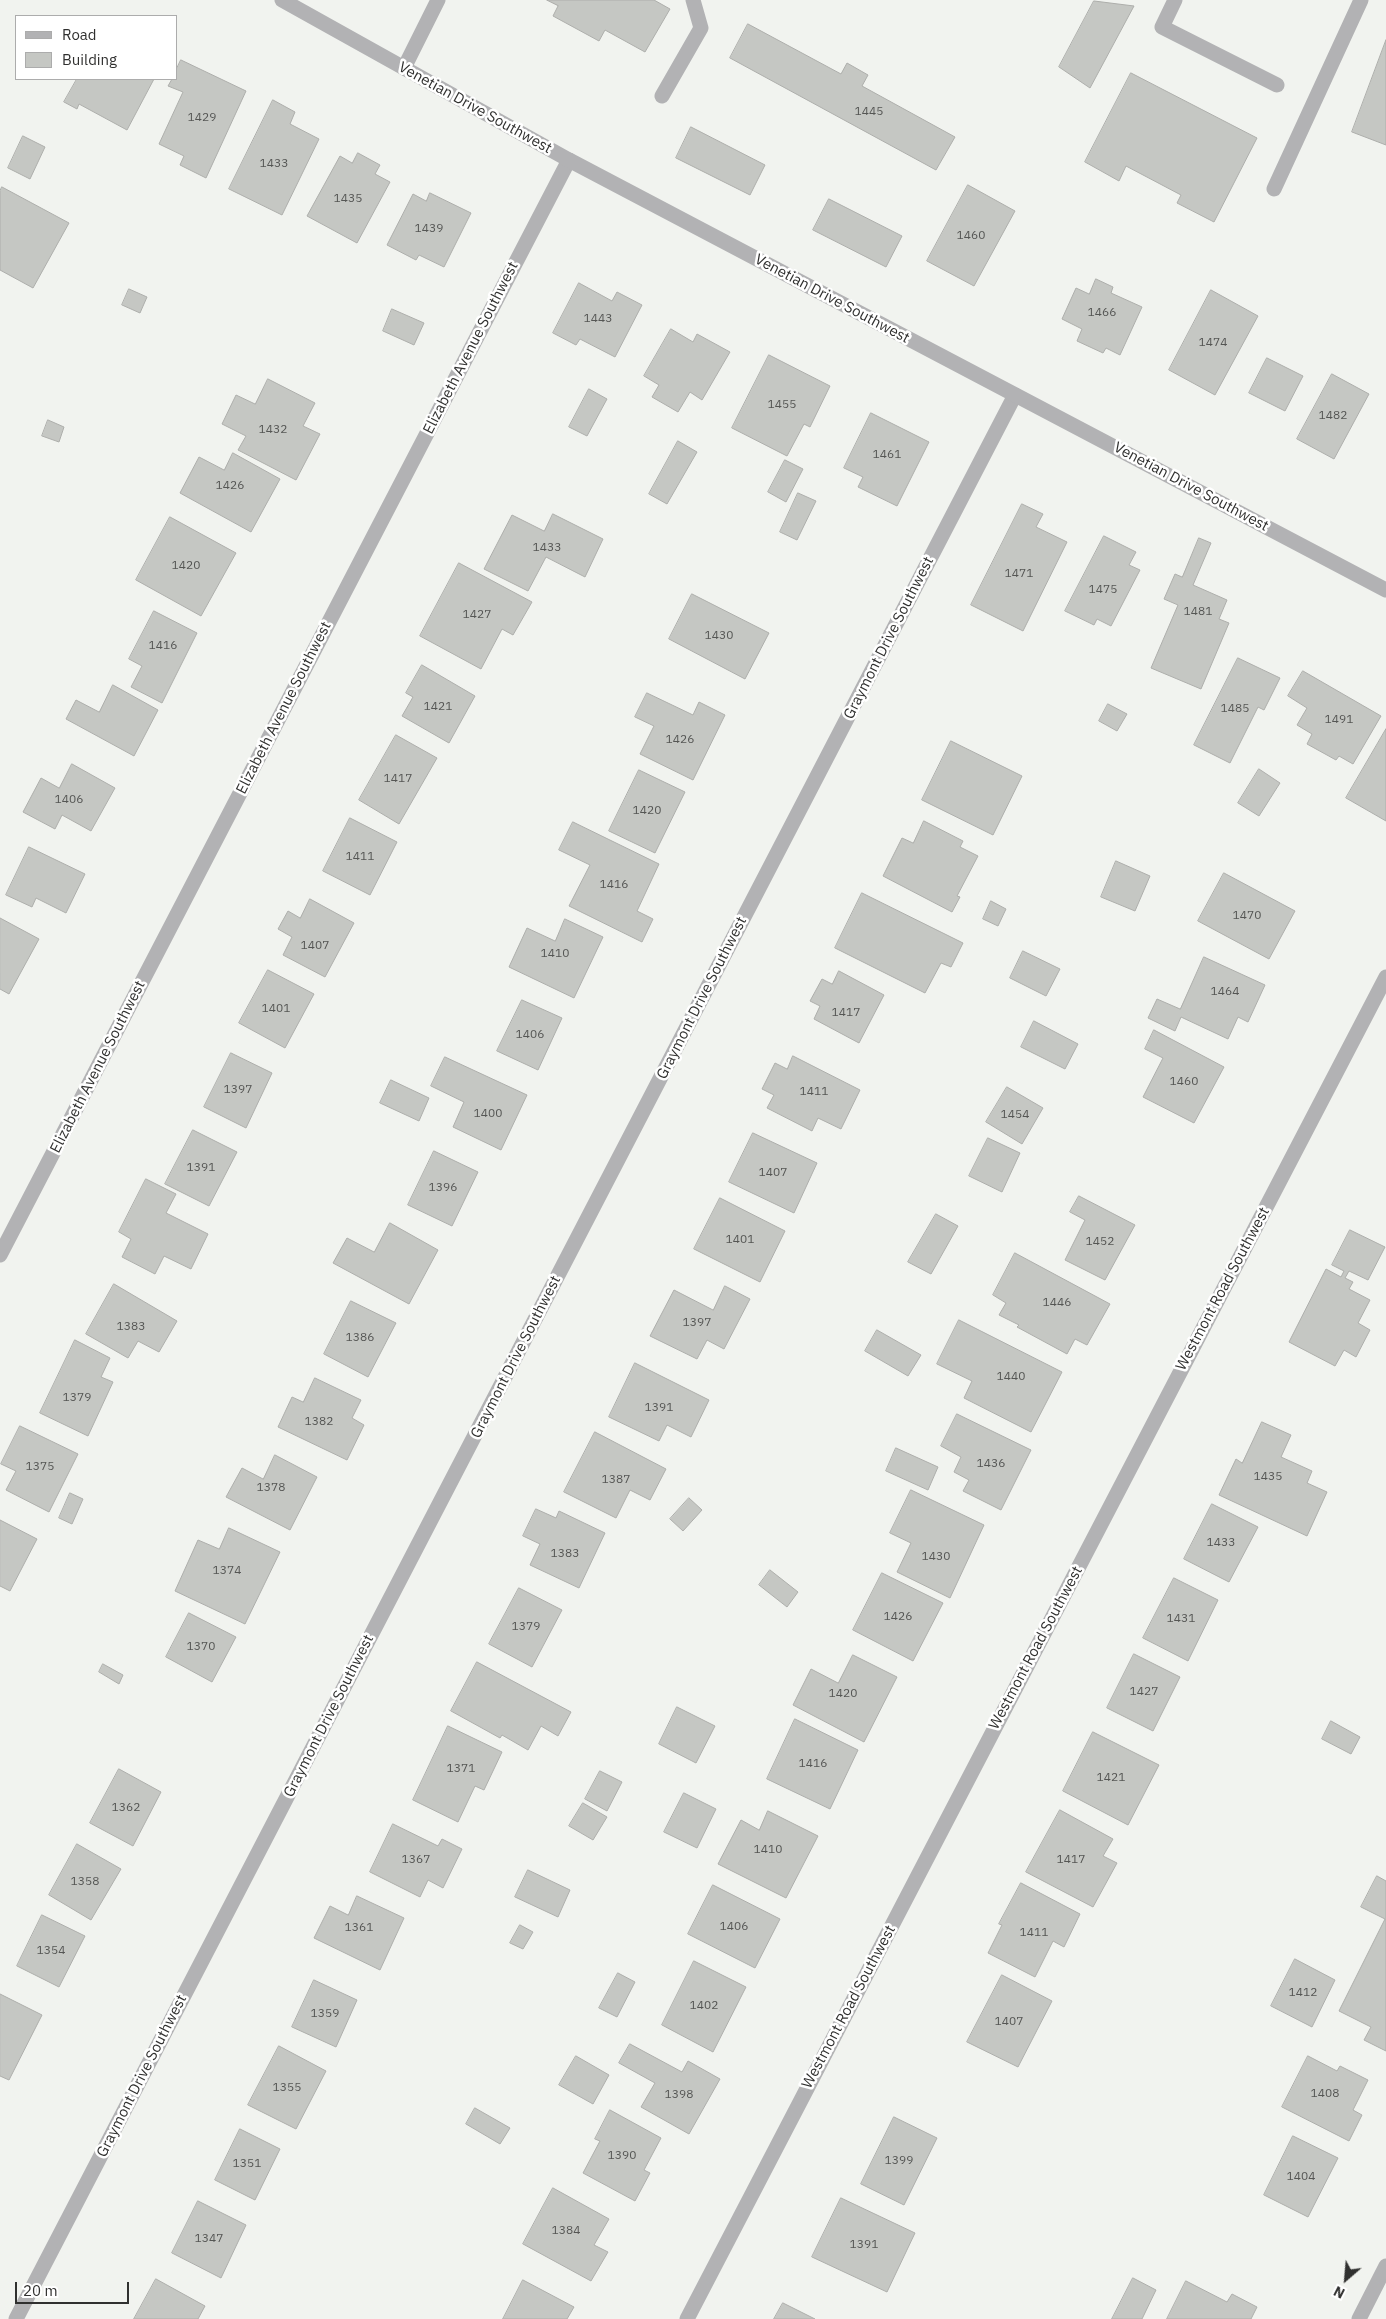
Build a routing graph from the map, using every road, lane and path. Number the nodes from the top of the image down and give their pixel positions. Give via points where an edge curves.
1 (282, 0) edge
2 (438, 0) edge
3 (693, 0) edge
4 (1174, 0) edge
5 (1361, 0) edge
6 (404, 68) junction
7 (1277, 85) dead end
8 (662, 96) dead end
9 (569, 160) junction
10 (1274, 189) dead end
11 (1015, 395) junction
12 (1386, 590) edge
13 (1386, 977) edge
14 (0, 1255) edge
15 (1386, 2266) edge
16 (16, 2319) edge
17 (687, 2319) edge
18 (1359, 2319) edge

1 - 6 street, Venetian Drive Southwest
2 - 6 street
3 - 8 street via 701,28
4 - 7 street via 1162,27
5 - 10 street
6 - 9 street, Venetian Drive Southwest
9 - 11 street, Venetian Drive Southwest
9 - 14 street, Elizabeth Avenue Southwest
11 - 12 street, Venetian Drive Southwest
11 - 16 street, Graymont Drive Southwest
13 - 17 street, Westmont Road Southwest
15 - 18 street

